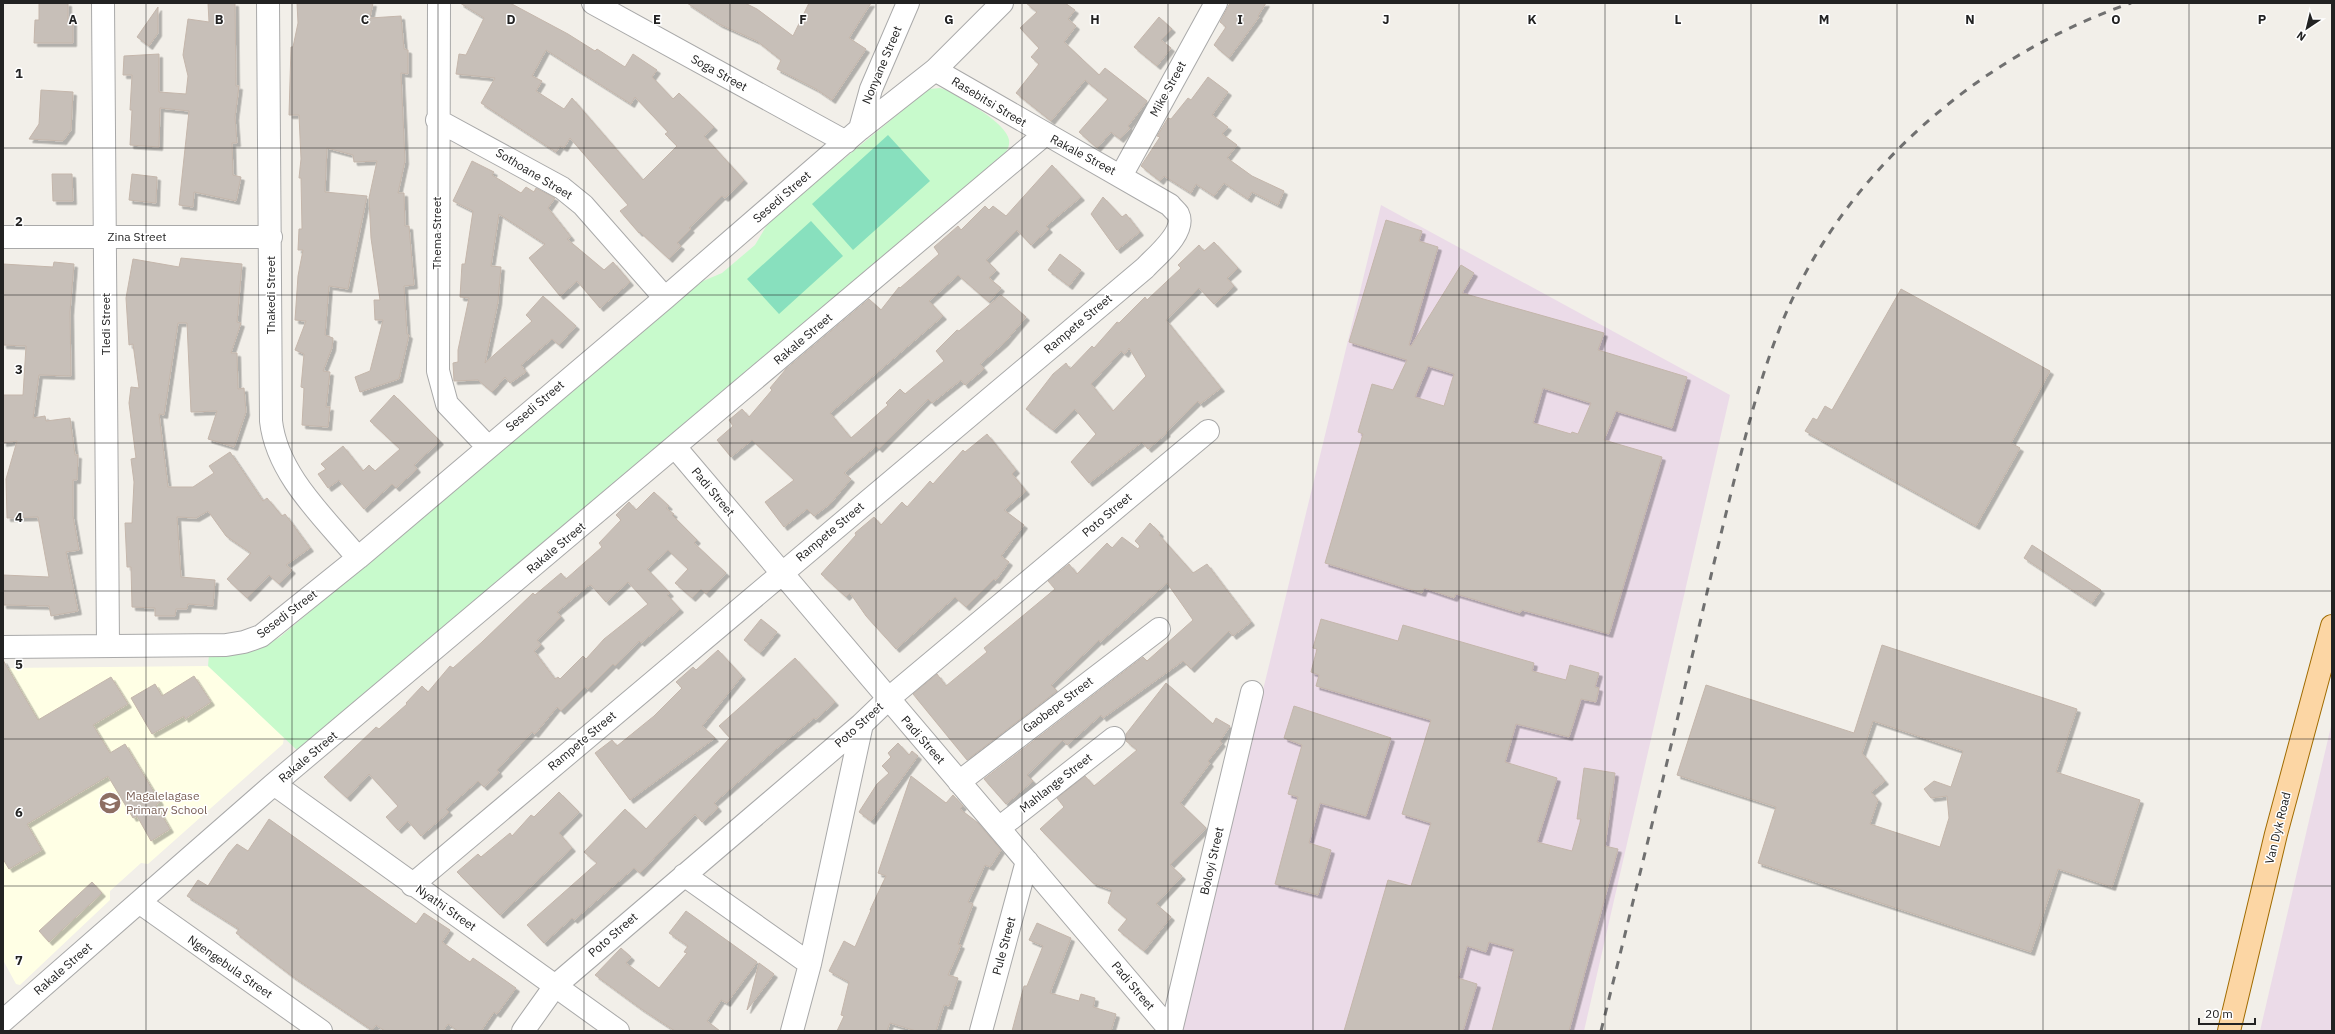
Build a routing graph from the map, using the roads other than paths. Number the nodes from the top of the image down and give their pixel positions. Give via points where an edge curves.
1 (103, 3) edge
2 (268, 3) edge
3 (439, 3) edge
4 (593, 3) edge
5 (908, 3) edge
6 (1002, 3) edge
7 (1216, 3) edge
8 (935, 70) junction
9 (437, 120) junction
10 (853, 135) junction
11 (1044, 135) junction
12 (1121, 176) junction
13 (271, 237) junction
14 (3, 238) edge
15 (105, 238) junction
16 (665, 298) junction
17 (1208, 431) dead end
18 (487, 446) junction
19 (675, 447) junction
20 (358, 558) junction
21 (781, 573) junction
22 (2332, 626) edge
23 (1159, 629) dead end
24 (108, 645) junction
25 (3, 647) edge
26 (1252, 692) dead end
27 (888, 699) junction
28 (862, 724) junction
29 (1114, 738) dead end
30 (958, 782) junction
31 (274, 784) junction
32 (999, 828) junction
33 (1027, 861) junction
34 (684, 875) junction
35 (412, 885) junction
36 (139, 902) junction
37 (810, 964) junction
38 (555, 986) junction
39 (3, 1021) edge
40 (321, 1031) edge
41 (524, 1031) edge
42 (618, 1031) edge
43 (792, 1031) edge
44 (981, 1031) edge
45 (1171, 1031) edge
46 (2228, 1031) edge

1 - 15 street, Tledi Street
2 - 13 street, Thakedi Street
3 - 9 street, Thema Street
4 - 10 street, Soga Street
5 - 10 street, Nonyane Street
6 - 8 street, Sesedi Street
7 - 12 street, Mike Street
8 - 10 street, Sesedi Street
8 - 11 street, Rasebitsi Street
9 - 16 street, Sothoane Street via 532,170 584,205
9 - 18 street, Thema Street via 438,371 448,404
10 - 16 street, Sesedi Street
11 - 12 street, Rakale Street
11 - 19 street, Rakale Street
12 - 21 street, Rampete Street via 1170,205 1178,214 1180,220 1172,240 1145,268
13 - 15 street, Zina Street
13 - 20 street, Thakedi Street via 273,440 288,471
14 - 15 street, Zina Street
15 - 24 street, Tledi Street
16 - 18 street, Sesedi Street
17 - 27 street, Poto Street
18 - 20 street, Sesedi Street
19 - 21 street, Padi Street
19 - 31 street, Rakale Street
20 - 24 street, Sesedi Street via 261,636 244,642 218,645
21 - 27 street, Padi Street
21 - 35 street, Rampete Street
22 - 46 main road, Van Dyk Road via 2276,834
23 - 30 street, Gaobepe Street
24 - 25 street, Sesedi Street
26 - 45 street, Boloyi Street
27 - 28 street, Poto Street
27 - 30 street, Padi Street
28 - 34 street, Poto Street
28 - 37 street
29 - 32 street, Mahlange Street
30 - 32 street, Padi Street
31 - 35 street, Nyathi Street
31 - 36 street, Rakale Street
32 - 33 street, Padi Street
33 - 44 street, Pule Street
33 - 45 street, Padi Street
34 - 37 street
34 - 38 street, Poto Street
35 - 38 street, Nyathi Street
36 - 39 street, Rakale Street
36 - 40 street, Ngengebula Street
37 - 43 street
38 - 41 street, Poto Street
38 - 42 street, Nyathi Street

